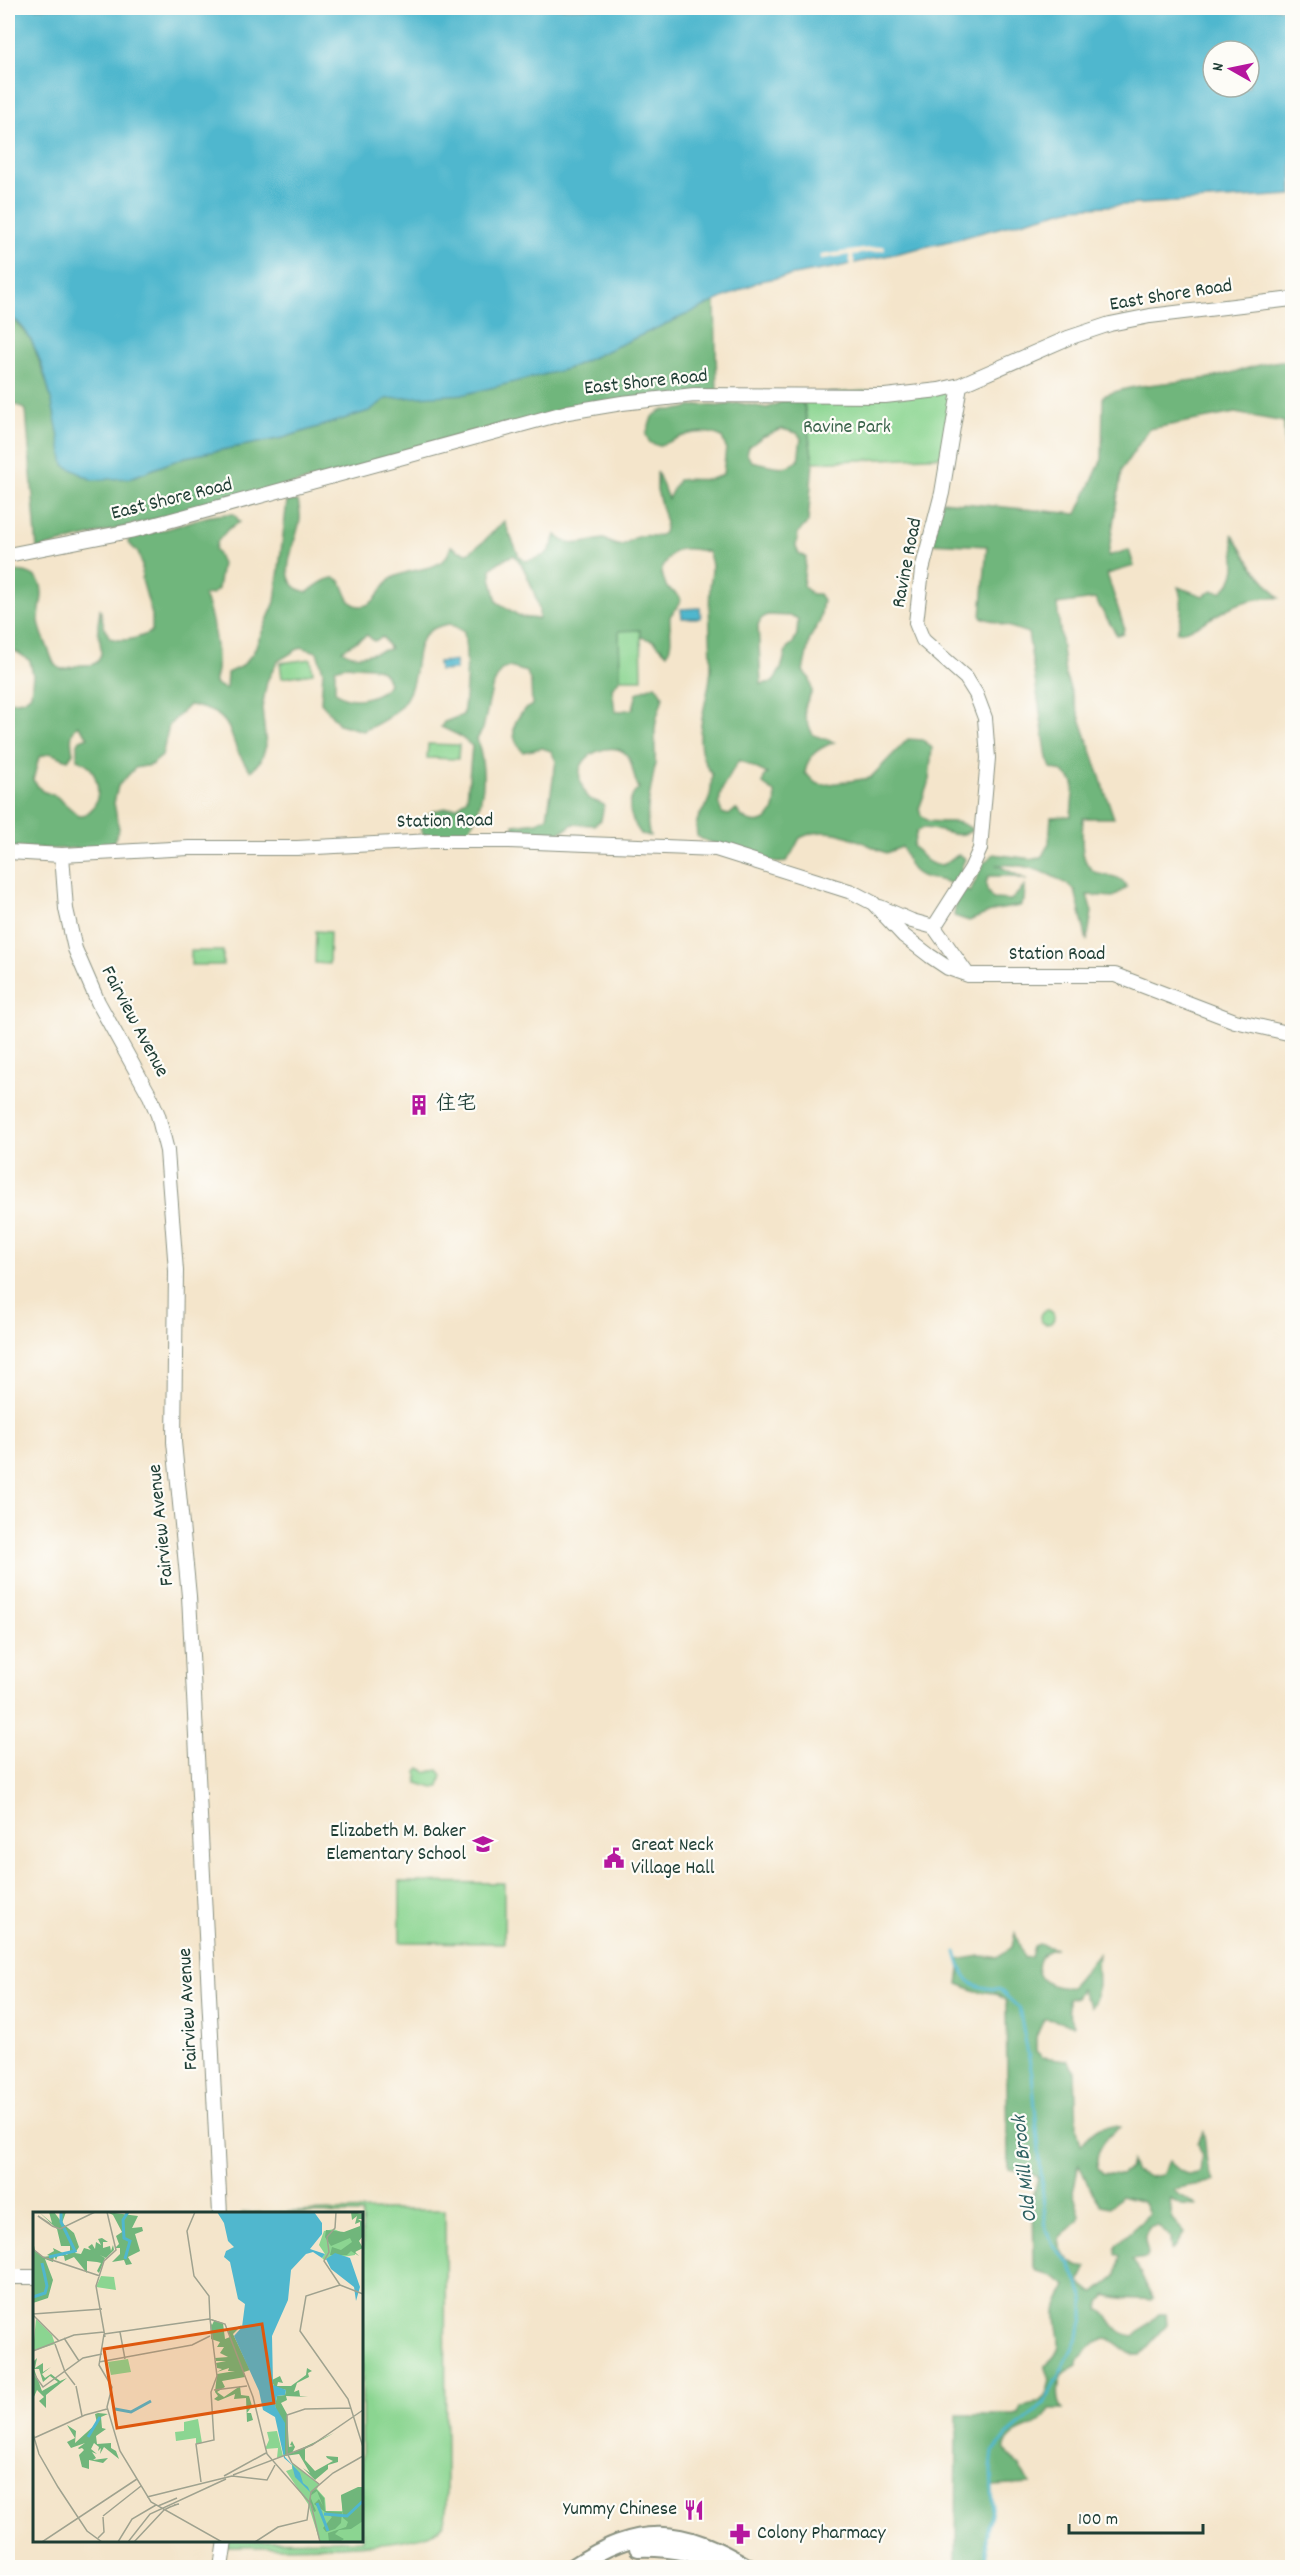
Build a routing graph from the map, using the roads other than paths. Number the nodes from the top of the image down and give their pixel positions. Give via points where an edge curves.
1 (1293, 299) edge
2 (960, 385) junction
3 (8, 555) edge
4 (8, 852) edge
5 (62, 855) junction
6 (873, 903) junction
7 (934, 927) junction
8 (968, 975) junction
9 (1293, 1034) edge
10 (220, 2212) edge
11 (8, 2277) edge
12 (33, 2277) edge
13 (225, 2542) edge
14 (221, 2568) edge
15 (572, 2568) edge
16 (590, 2568) edge
17 (726, 2568) edge
18 (749, 2568) edge

1 - 2 street, East Shore Road via 1110,324
2 - 3 street, East Shore Road via 885,396 694,395 611,404 522,424 135,530
2 - 7 street, Ravine Road via 941,499 922,570 916,623 923,640 966,678 976,694 985,718 988,758 980,849
4 - 5 street, Station Road
5 - 6 street, Station Road via 189,848 330,847 403,841 712,848 852,892
5 - 10 street, Fairview Avenue via 66,909 75,949 98,1002 150,1096 167,1151 176,1271 174,1442 189,1596
6 - 7 street, Station Road
6 - 8 street, Station Road via 904,936 930,956
7 - 8 street
8 - 9 street, Station Road via 1115,975 1235,1021
11 - 12 street
13 - 14 street
15 - 18 main road via 612,2544 661,2535 701,2543
16 - 17 main road via 617,2553 639,2547 661,2547 704,2556

